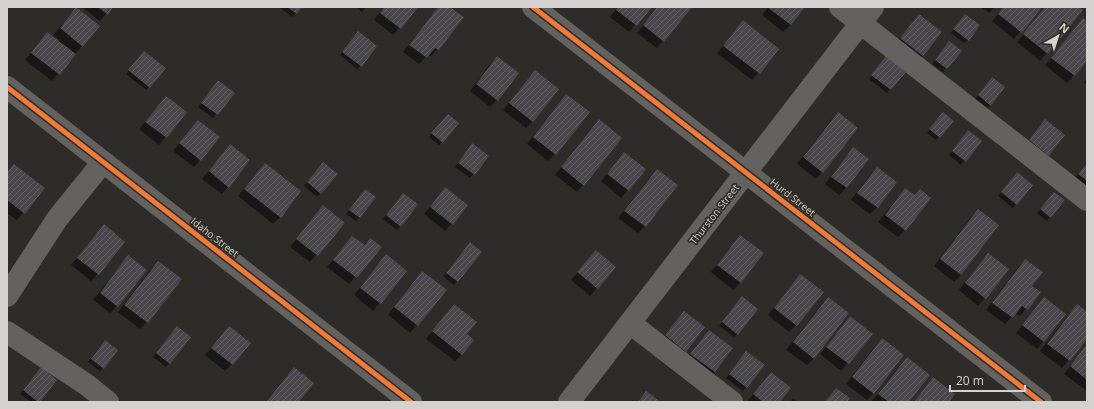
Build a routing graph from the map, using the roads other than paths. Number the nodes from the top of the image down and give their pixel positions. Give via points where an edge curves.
1 (533, 7) edge
2 (840, 7) edge
3 (866, 15) edge
4 (7, 87) edge
5 (103, 162) junction
6 (746, 172) junction
7 (1087, 200) edge
8 (7, 296) edge
9 (630, 323) junction
10 (7, 332) edge
11 (108, 402) edge
12 (411, 402) edge
13 (569, 402) edge
14 (732, 402) edge
15 (1041, 402) edge

1 - 6 street, Hurd Street
2 - 3 street
3 - 6 street, Thurston Street
3 - 7 street
4 - 5 street, Idaho Street
5 - 8 street via 57,219
5 - 12 street, Idaho Street
6 - 9 street, Thurston Street
6 - 15 street, Hurd Street
9 - 13 street, Thurston Street
9 - 14 street
10 - 11 street via 87,385

